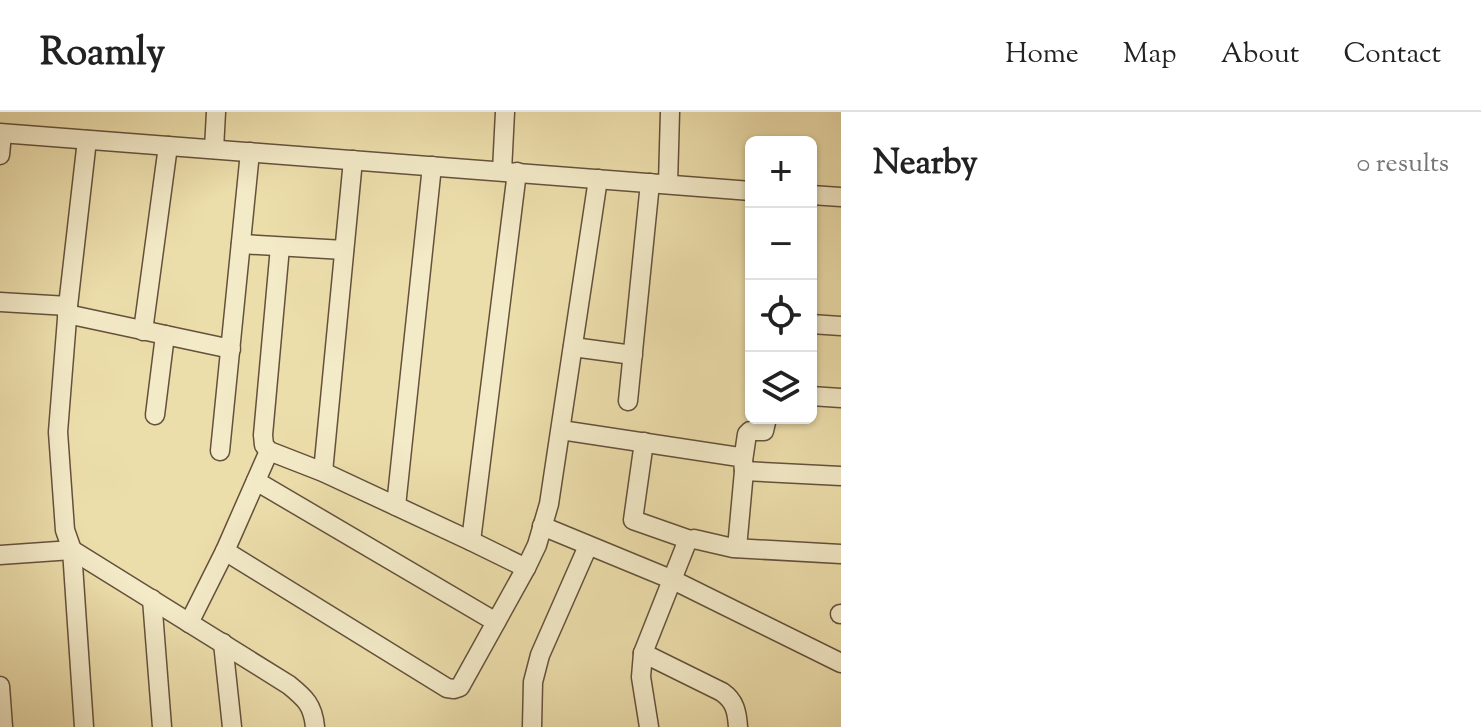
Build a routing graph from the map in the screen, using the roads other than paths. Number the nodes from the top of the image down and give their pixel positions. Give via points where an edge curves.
1 (216, 112) edge
2 (505, 112) edge
3 (670, 112) edge
4 (1, 134) edge
5 (87, 140) junction
6 (168, 146) junction
7 (214, 149) junction
8 (250, 152) junction
9 (0, 155) edge
10 (353, 160) junction
11 (432, 166) junction
12 (509, 172) junction
13 (598, 179) junction
14 (659, 184) junction
15 (745, 191) edge
16 (817, 195) edge
17 (841, 197) edge
18 (241, 244) junction
19 (280, 247) junction
20 (344, 250) junction
21 (0, 302) edge
22 (68, 310) junction
23 (817, 324) edge
24 (841, 326) edge
25 (143, 331) junction
26 (165, 335) junction
27 (573, 347) junction
28 (231, 349) junction
29 (633, 355) junction
30 (817, 396) edge
31 (841, 398) edge
32 (628, 401) dead end
33 (155, 415) dead end
34 (766, 424) edge
35 (561, 430) junction
36 (644, 442) junction
37 (220, 451) dead end
38 (269, 451) junction
39 (743, 466) junction
40 (323, 472) junction
41 (841, 476) edge
42 (256, 481) junction
43 (396, 506) junction
44 (542, 526) junction
45 (690, 540) junction
46 (471, 541) junction
47 (588, 546) junction
48 (737, 548) junction
49 (72, 550) junction
50 (225, 551) junction
51 (841, 554) edge
52 (0, 555) edge
53 (526, 568) junction
54 (673, 580) junction
55 (152, 599) junction
56 (496, 622) junction
57 (189, 623) junction
58 (223, 643) junction
59 (643, 653) junction
60 (841, 663) edge
61 (0, 686) edge
62 (3, 727) edge
63 (84, 727) edge
64 (162, 727) edge
65 (232, 727) edge
66 (315, 727) edge
67 (532, 727) edge
68 (649, 727) edge
69 (738, 727) edge

1 - 7 street
2 - 12 street
3 - 14 street
4 - 5 street
4 - 9 street
5 - 6 street
5 - 22 street
6 - 7 street
6 - 25 street
7 - 8 street
8 - 10 street
8 - 18 street
10 - 11 street
10 - 20 street
11 - 12 street
11 - 43 street
12 - 13 street
12 - 46 street
13 - 14 street
13 - 27 street
14 - 15 street
14 - 29 street
16 - 17 street
18 - 19 street
18 - 28 street
19 - 20 street
19 - 38 street via 263,435
20 - 40 street
21 - 22 street
22 - 25 street
22 - 49 street via 58,432 65,530
23 - 24 street
25 - 26 street
26 - 28 street
26 - 33 street
27 - 29 street
27 - 35 street
28 - 37 street
29 - 32 street
30 - 31 street
34 - 39 street via 764,431 747,434
35 - 36 street
35 - 44 street
36 - 39 street via 733,455
36 - 45 street via 633,520
38 - 40 street
38 - 42 street
39 - 41 street
39 - 48 street
40 - 43 street
42 - 50 street
42 - 56 street
43 - 46 street
44 - 47 street
44 - 53 street
45 - 48 street
45 - 54 street
46 - 53 street
47 - 54 street
47 - 67 street via 540,655
48 - 51 street
49 - 52 street
49 - 55 street
49 - 63 street
50 - 56 street via 447,688 460,687
50 - 57 street
53 - 56 street
54 - 59 street
54 - 60 street
55 - 57 street
55 - 64 street
57 - 58 street
58 - 65 street
58 - 66 street via 307,700
59 - 68 street
59 - 69 street via 730,698
61 - 62 street

